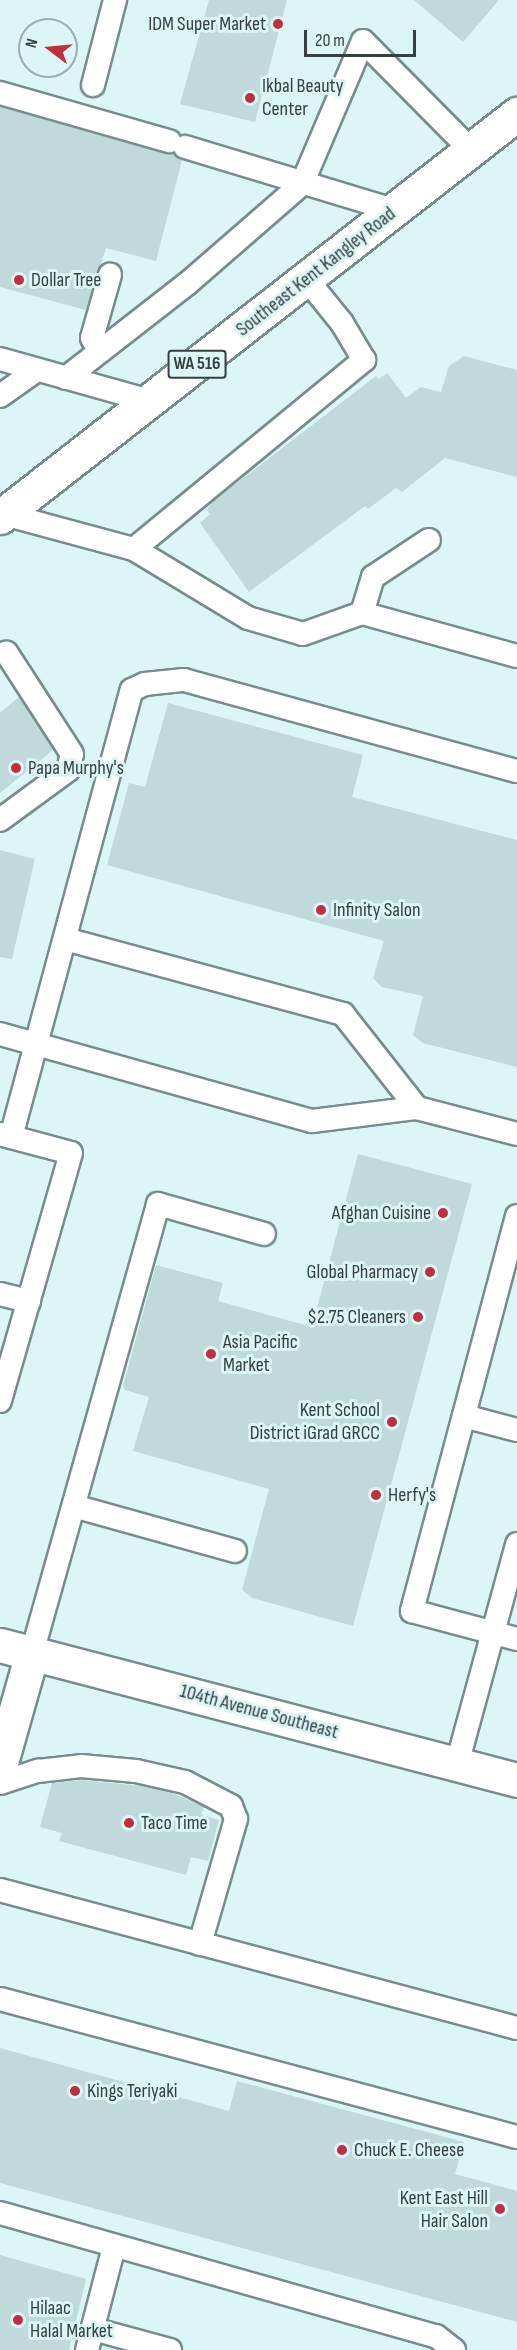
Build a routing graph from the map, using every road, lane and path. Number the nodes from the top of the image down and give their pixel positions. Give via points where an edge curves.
1 (115, 0) edge
2 (93, 85) dead end
3 (0, 93) edge
4 (517, 114) edge
5 (471, 150) junction
6 (302, 184) junction
7 (394, 210) junction
8 (110, 275) dead end
9 (308, 280) junction
10 (100, 351) junction
11 (0, 359) edge
12 (37, 370) junction
13 (66, 378) junction
14 (0, 396) edge
15 (148, 401) junction
16 (2, 516) edge
17 (429, 540) dead end
18 (134, 549) junction
19 (362, 613) junction
20 (2, 649) edge
21 (517, 656) edge
22 (517, 771) edge
23 (0, 820) edge
24 (65, 939) junction
25 (0, 1035) edge
26 (36, 1044) junction
27 (417, 1108) junction
28 (517, 1134) edge
29 (6, 1135) edge
30 (517, 1216) edge
31 (264, 1234) dead end
32 (0, 1294) edge
33 (29, 1301) junction
34 (0, 1401) edge
35 (464, 1416) junction
36 (517, 1430) edge
37 (74, 1506) junction
38 (517, 1544) edge
39 (235, 1551) dead end
40 (493, 1632) junction
41 (517, 1639) edge
42 (0, 1645) edge
43 (32, 1653) junction
44 (458, 1764) junction
45 (0, 1766) edge
46 (517, 1780) edge
47 (0, 1783) edge
48 (0, 1890) edge
49 (200, 1944) junction
50 (0, 1999) edge
51 (517, 2028) edge
52 (517, 2138) edge
53 (0, 2213) edge
54 (114, 2246) junction
55 (90, 2339) edge
56 (170, 2350) edge
57 (454, 2350) edge

1 - 2 lane
3 - 6 lane
4 - 5 street, Southeast Kent Kangley Road / WA 516
5 - 6 lane via 363,41
5 - 7 street, Southeast Kent Kangley Road / WA 516
6 - 7 lane
6 - 10 lane via 188,284
7 - 9 street, Southeast Kent Kangley Road / WA 516
8 - 10 lane via 92,338
9 - 15 street, Southeast Kent Kangley Road / WA 516
9 - 18 lane via 342,323 364,360
10 - 13 lane
11 - 12 lane
12 - 13 lane
12 - 14 lane
13 - 15 lane
15 - 16 street, Southeast Kent Kangley Road / WA 516
16 - 18 lane
17 - 19 lane via 374,577
18 - 19 lane via 248,618 303,634
19 - 21 lane
20 - 23 lane via 72,754 68,770
22 - 24 lane via 184,680 145,684 132,690
24 - 26 lane
24 - 27 lane via 343,1014
25 - 26 lane
26 - 27 lane via 312,1121
26 - 29 lane
27 - 28 lane
29 - 33 lane via 71,1153
30 - 35 lane
31 - 37 lane via 158,1204
32 - 33 lane
33 - 34 lane
35 - 36 lane
35 - 40 lane via 412,1611
37 - 39 lane
37 - 43 lane
38 - 40 lane
40 - 41 lane
40 - 44 lane
42 - 43 street, 104th Avenue Southeast
43 - 44 street, 104th Avenue Southeast
43 - 45 street
44 - 46 street, 104th Avenue Southeast
47 - 49 lane via 38,1771 81,1766 136,1771 185,1782 231,1806 236,1819
48 - 49 lane
49 - 51 lane
50 - 52 lane
53 - 54 lane
54 - 55 lane
54 - 57 lane via 436,2336
55 - 56 lane

